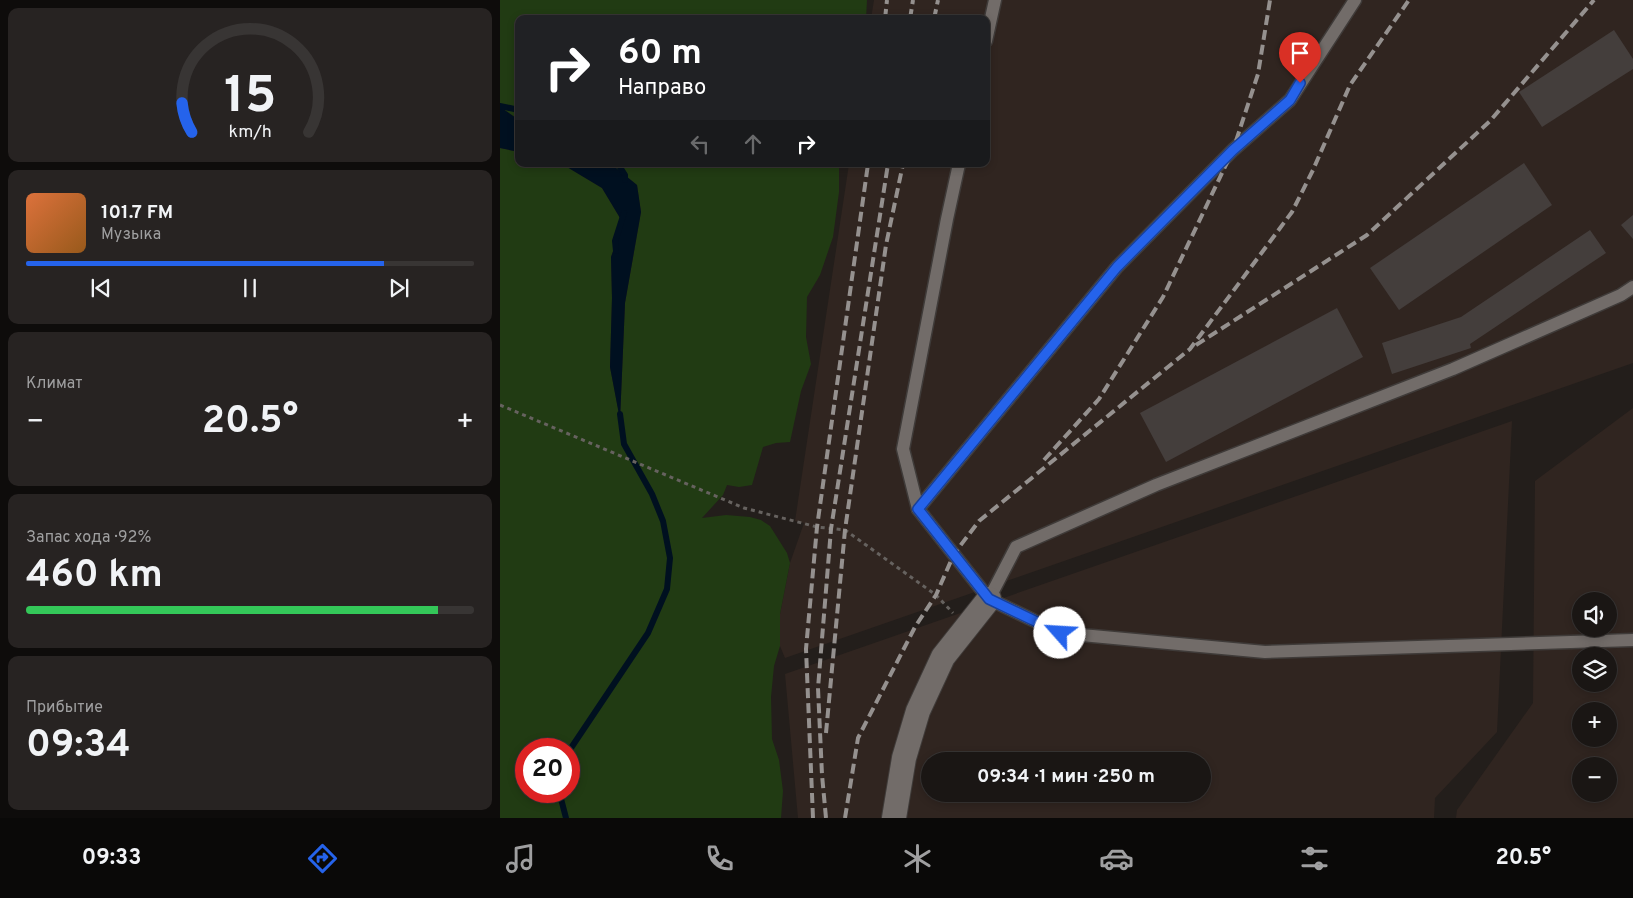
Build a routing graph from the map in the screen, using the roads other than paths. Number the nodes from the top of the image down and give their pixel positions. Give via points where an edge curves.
1 (995, 0) edge
2 (1355, 0) edge
3 (990, 23) edge
4 (958, 167) edge
5 (1633, 287) edge
6 (918, 509) junction
7 (989, 599) junction
8 (1633, 640) edge
9 (894, 818) edge

1 - 3 lane
2 - 6 lane via 1290,100 1233,150 1117,267
4 - 6 lane via 903,449
5 - 7 lane via 1453,369 1156,485 1016,547
6 - 7 lane
7 - 8 lane via 1060,633 1265,652
7 - 9 street via 943,656 918,711 904,758

